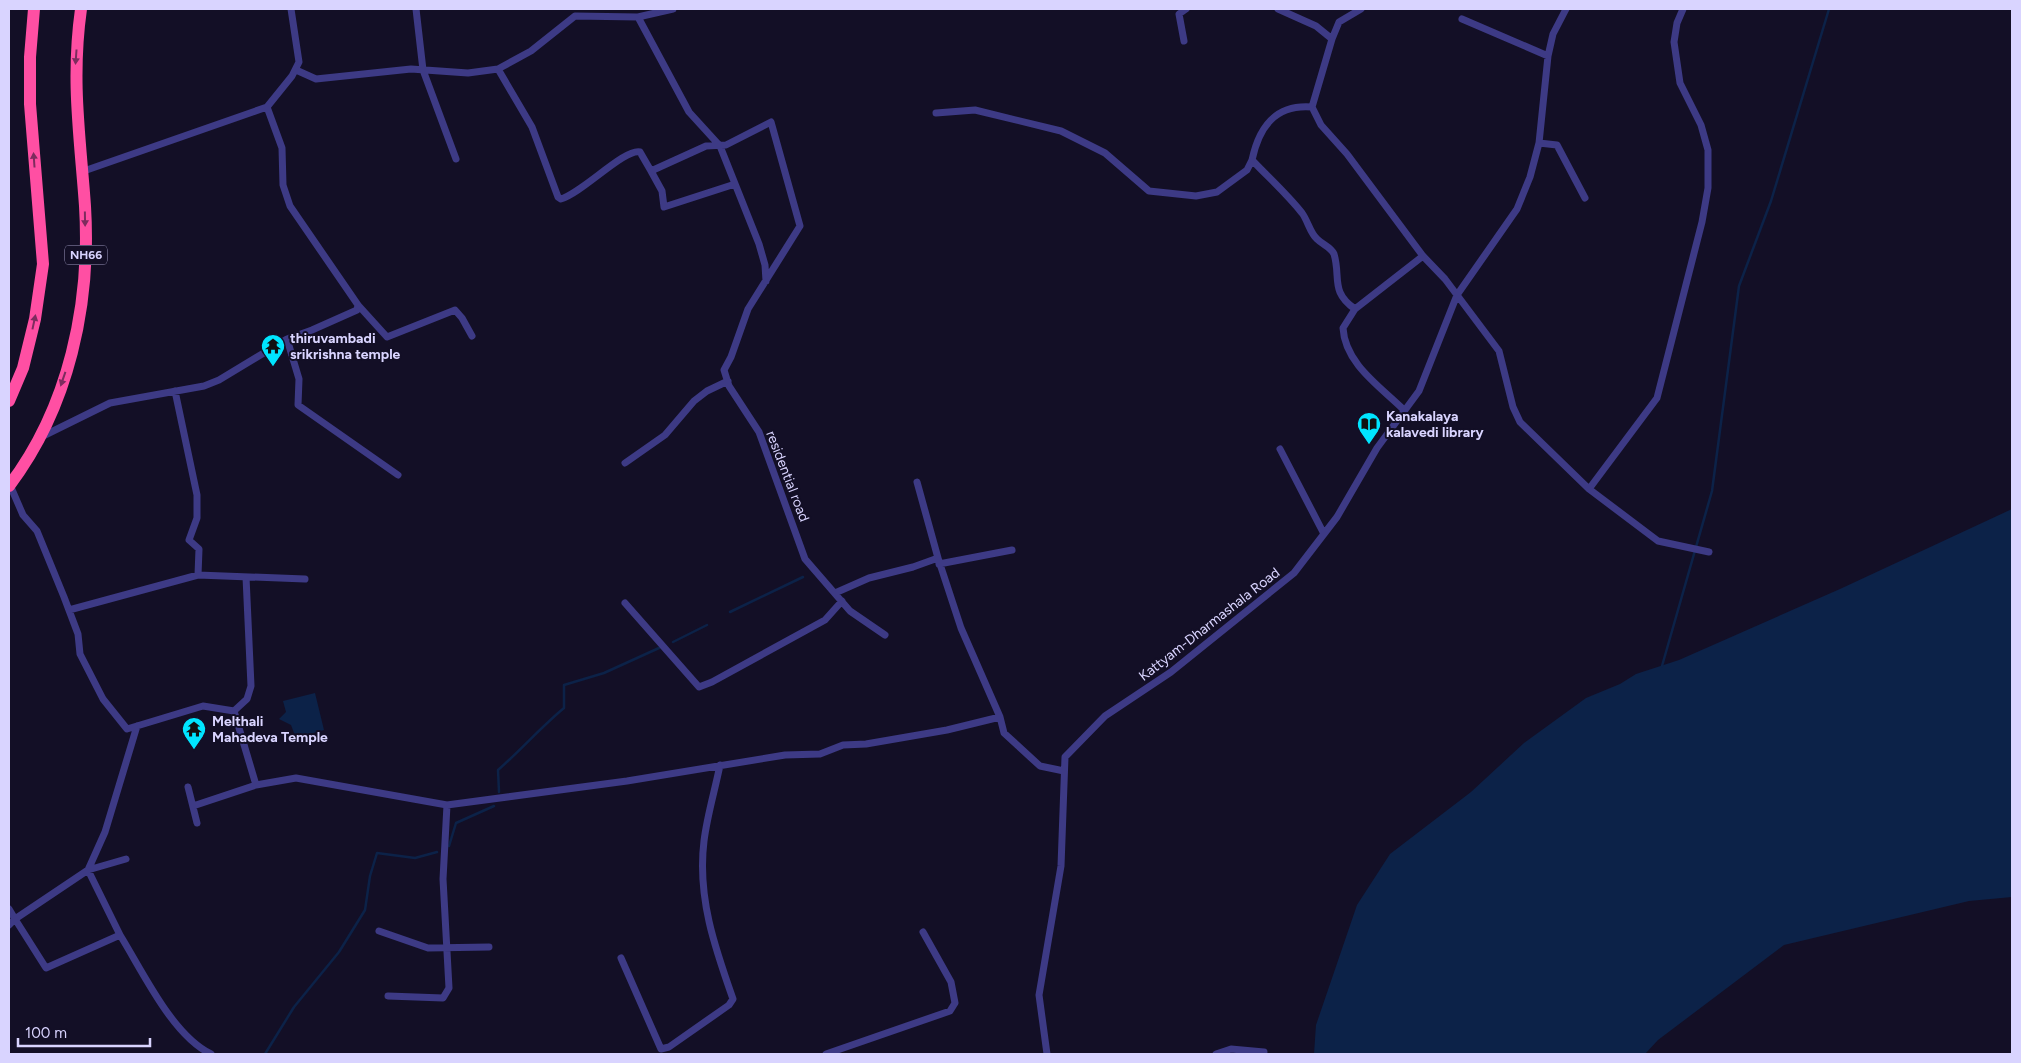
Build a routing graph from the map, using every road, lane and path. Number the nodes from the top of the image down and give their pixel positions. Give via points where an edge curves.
1 (34, 9) edge
2 (82, 9) edge
3 (291, 9) edge
4 (416, 9) edge
5 (673, 9) edge
6 (1186, 9) edge
7 (1278, 9) edge
8 (1361, 9) edge
9 (1566, 9) edge
10 (1683, 9) edge
11 (638, 17) junction
12 (1462, 20) dead end
13 (1332, 39) junction
14 (1184, 41) dead end
15 (1548, 56) junction
16 (498, 68) junction
17 (296, 70) junction
18 (423, 70) junction
19 (267, 107) junction
20 (1312, 107) junction
21 (936, 113) dead end
22 (1538, 143) junction
23 (720, 146) junction
24 (456, 158) dead end
25 (1252, 160) junction
26 (651, 171) junction
27 (81, 172) junction
28 (735, 184) junction
29 (1585, 198) dead end
30 (1423, 256) junction
31 (766, 282) junction
32 (1457, 295) junction
33 (358, 305) junction
34 (1355, 309) junction
35 (472, 336) dead end
36 (287, 339) junction
37 (728, 381) junction
38 (175, 392) junction
39 (9, 401) edge
40 (1404, 410) junction
41 (39, 438) junction
42 (1280, 449) dead end
43 (625, 463) dead end
44 (398, 475) dead end
45 (917, 482) dead end
46 (10, 485) edge
47 (1589, 489) junction
48 (1324, 534) junction
49 (1012, 550) dead end
50 (1705, 552) dead end
51 (938, 561) junction
52 (198, 575) junction
53 (246, 577) junction
54 (305, 579) dead end
55 (834, 593) junction
56 (842, 601) junction
57 (625, 603) dead end
58 (69, 610) junction
59 (885, 635) dead end
60 (234, 711) junction
61 (1000, 716) junction
62 (137, 726) junction
63 (720, 765) junction
64 (1064, 771) junction
65 (256, 785) junction
66 (188, 787) dead end
67 (447, 805) junction
68 (193, 806) junction
69 (197, 823) dead end
70 (126, 859) dead end
71 (88, 870) junction
72 (9, 909) edge
73 (15, 919) junction
74 (9, 925) edge
75 (379, 931) dead end
76 (923, 932) dead end
77 (120, 935) junction
78 (447, 947) junction
79 (489, 947) dead end
80 (621, 958) dead end
81 (388, 996) dead end
82 (1264, 1052) dead end
83 (211, 1054) edge
84 (826, 1054) edge
85 (1047, 1054) edge
86 (1216, 1054) edge

39 -> 1 highway via 23,368 35,319 43,264 30,104
2 -> 27 highway, NH66 via 75,77
3 - 17 street via 299,62
4 - 18 street
5 - 11 street
6 - 14 street via 1179,14
7 - 13 street via 1316,26
8 - 13 street via 1339,22
9 - 15 street, Kattyam-Dharmashala Road via 1553,34
10 - 47 street via 1674,42 1680,84 1701,125 1708,150 1708,188 1702,222 1657,398
11 - 16 street via 575,16 531,51
11 - 23 street via 689,112
12 - 15 street
13 - 20 street
15 - 22 street, Kattyam-Dharmashala Road
16 - 18 street via 468,73
16 - 26 street via 532,127 558,197 561,199 578,191 635,151 640,152
17 - 18 street via 316,79
17 - 19 street
18 - 24 street
19 - 27 street
19 - 33 street via 282,148 282,185 290,206
20 - 25 street via 1297,108 1268,120 1259,134
20 - 30 street via 1321,125 1347,154
21 - 25 street via 975,110 1061,131 1105,153 1149,191 1196,196 1216,192 1247,170
22 - 29 street via 1557,145
22 - 32 street, Kattyam-Dharmashala Road via 1530,177 1517,209
23 - 26 street via 706,146
23 - 28 street
23 - 31 street via 771,122 800,226
25 - 34 street via 1304,215 1316,239 1332,250 1340,291
26 - 28 street via 662,191 664,207
27 -> 41 highway, NH66 via 86,262 78,333 64,378
28 - 31 street via 763,255
30 - 32 street
30 - 34 street
31 - 37 street via 748,309 732,357 724,370
32 - 40 street, Kattyam-Dharmashala Road via 1419,391
32 - 47 street via 1500,352 1512,407 1520,422
33 - 35 street via 387,337 455,310
33 - 36 street via 357,310 345,316
34 - 40 street via 1343,328 1347,348 1358,365
36 - 38 street via 219,380
36 - 44 street via 299,379 298,405
37 - 43 street via 694,401 665,435
37 - 55 street, residential road via 759,432 805,559
38 - 41 street via 110,403
38 - 52 street via 197,495 197,518 189,540 199,549
40 - 48 street, Kattyam-Dharmashala Road
41 - 46 highway, NH66
42 - 48 street
45 - 51 street
46 - 58 street via 23,515 37,531
47 - 50 street via 1658,541
48 - 64 street, Kattyam-Dharmashala Road via 1294,573 1171,672 1105,716 1065,757
49 - 51 street
51 - 55 street via 869,578
51 - 61 street via 969,647
52 - 53 street
52 - 58 street
53 - 54 street
53 - 60 street via 251,686 247,699
55 - 56 street, residential road
56 - 57 street via 825,620 699,687
56 - 59 street, residential road via 850,611
58 - 62 street via 78,634 80,654 103,699 127,729
60 - 62 street via 203,706
60 - 65 street
61 - 63 street via 947,730 843,745 820,754 785,755
61 - 64 street via 1004,733 1028,757 1040,766
62 - 71 street via 105,832
63 - 67 street
63 - 80 street via 704,842 703,893 711,938 733,999 729,1005 661,1049
64 - 85 street, Kattyam-Dharmashala Road via 1061,866 1039,995
65 - 67 street via 296,778
65 - 68 street
66 - 68 street
67 - 78 street via 443,878
68 - 69 street
70 - 71 street
71 - 73 street
71 - 77 street
72 - 73 street
73 - 74 street
73 - 77 street via 46,968
75 - 78 street via 428,948
76 - 84 street via 951,982 955,1003 950,1011
77 - 83 street via 166,1009 188,1037
78 - 79 street
78 - 81 street via 449,988 443,998
82 - 86 street via 1232,1049

